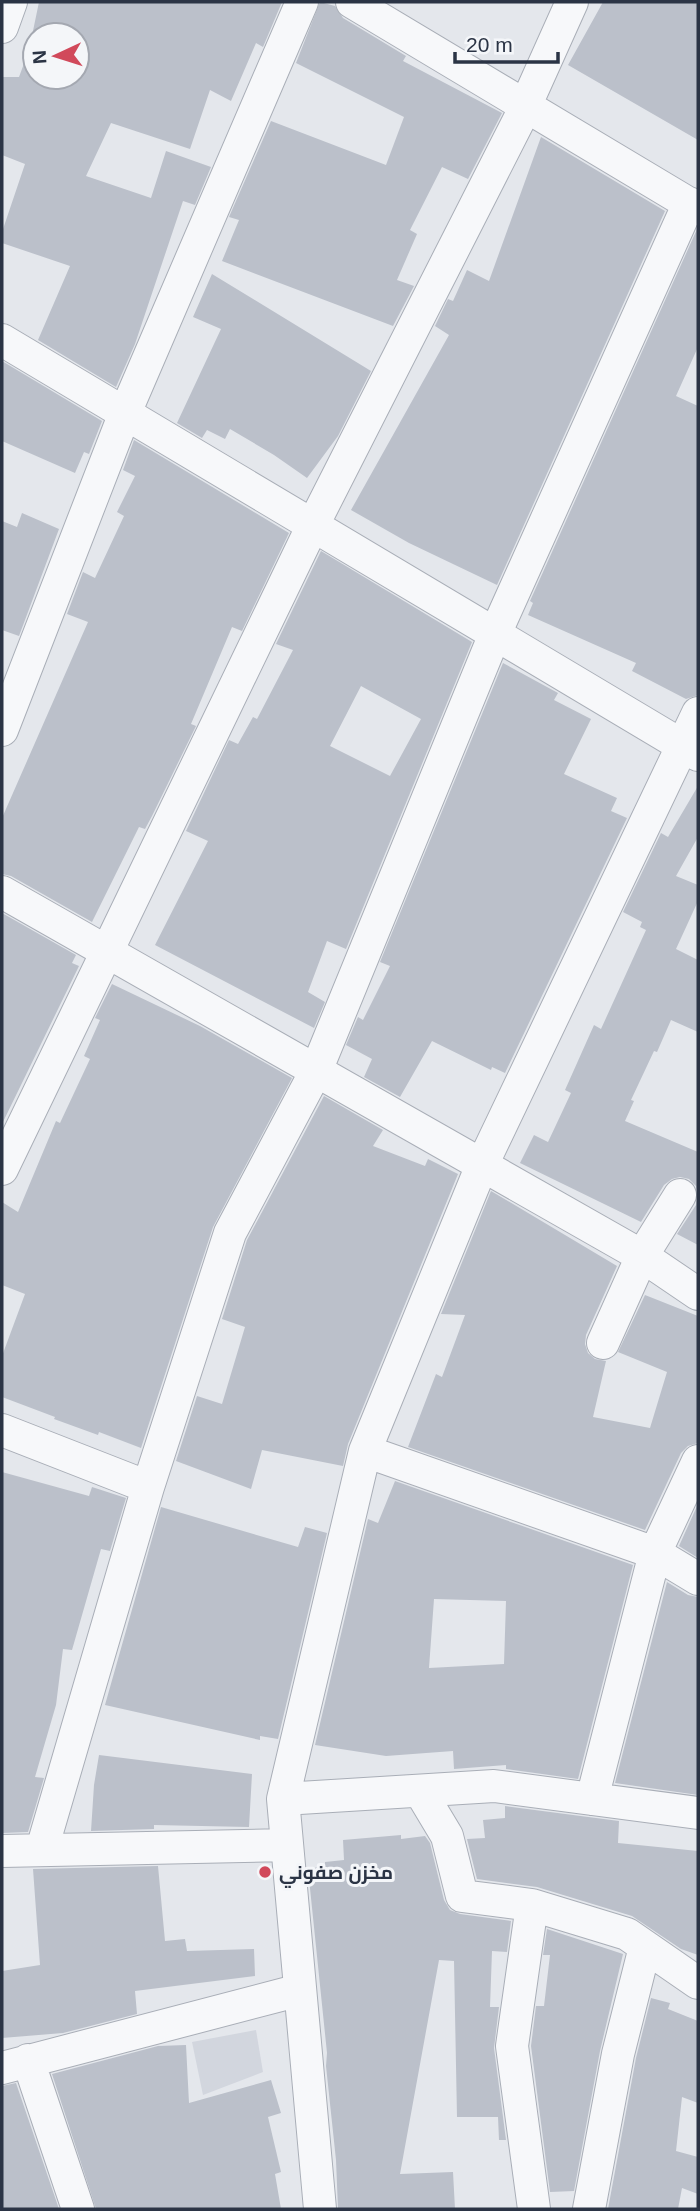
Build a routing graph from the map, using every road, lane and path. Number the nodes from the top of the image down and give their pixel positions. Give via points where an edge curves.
1 (11, 2) edge
2 (302, 2) edge
3 (352, 2) edge
4 (572, 2) edge
5 (2, 27) edge
6 (526, 106) junction
7 (694, 206) edge
8 (2, 340) edge
9 (125, 413) junction
10 (313, 525) junction
11 (495, 634) junction
12 (698, 713) edge
13 (2, 730) edge
14 (690, 750) edge
15 (2, 892) edge
16 (106, 950) junction
17 (316, 1072) junction
18 (482, 1165) junction
19 (2, 1169) edge
20 (680, 1195) dead end
21 (642, 1256) junction
22 (698, 1294) edge
23 (603, 1343) dead end
24 (2, 1430) edge
25 (365, 1451) junction
26 (698, 1461) edge
27 (148, 1487) junction
28 (655, 1553) junction
29 (698, 1579) edge
30 (420, 1791) junction
31 (283, 1799) junction
32 (592, 1799) junction
33 (698, 1813) edge
34 (288, 1845) junction
35 (42, 1849) junction
36 (2, 1851) edge
37 (532, 1905) junction
38 (645, 1947) junction
39 (698, 1983) edge
40 (300, 1990) junction
41 (15, 2064) edge
42 (78, 2209) edge
43 (320, 2209) edge
44 (534, 2209) edge
45 (589, 2209) edge

1 - 5 street
2 - 9 street
3 - 6 street
4 - 6 street
6 - 7 street
6 - 10 street
7 - 11 street
8 - 9 street
9 - 10 street
9 - 13 street
10 - 11 street
10 - 16 street
11 - 14 street
11 - 17 street
12 - 14 street
14 - 18 street
15 - 16 street
16 - 17 street
16 - 19 street
17 - 18 street
17 - 27 street via 230,1233
18 - 21 street
18 - 25 street
20 - 21 street
21 - 22 street
21 - 23 street
24 - 27 street
25 - 28 street
25 - 31 street
26 - 28 street
27 - 35 street
28 - 29 street
28 - 32 street
30 - 31 street
30 - 32 street via 494,1786
30 - 37 street via 447,1836 462,1896
31 - 34 street
32 - 33 street
34 - 35 street
34 - 40 street
35 - 36 street
37 - 38 street via 627,1934
37 - 44 street via 512,2046
38 - 39 street
38 - 45 street via 618,2054
40 - 41 street
40 - 43 street
41 - 42 street

